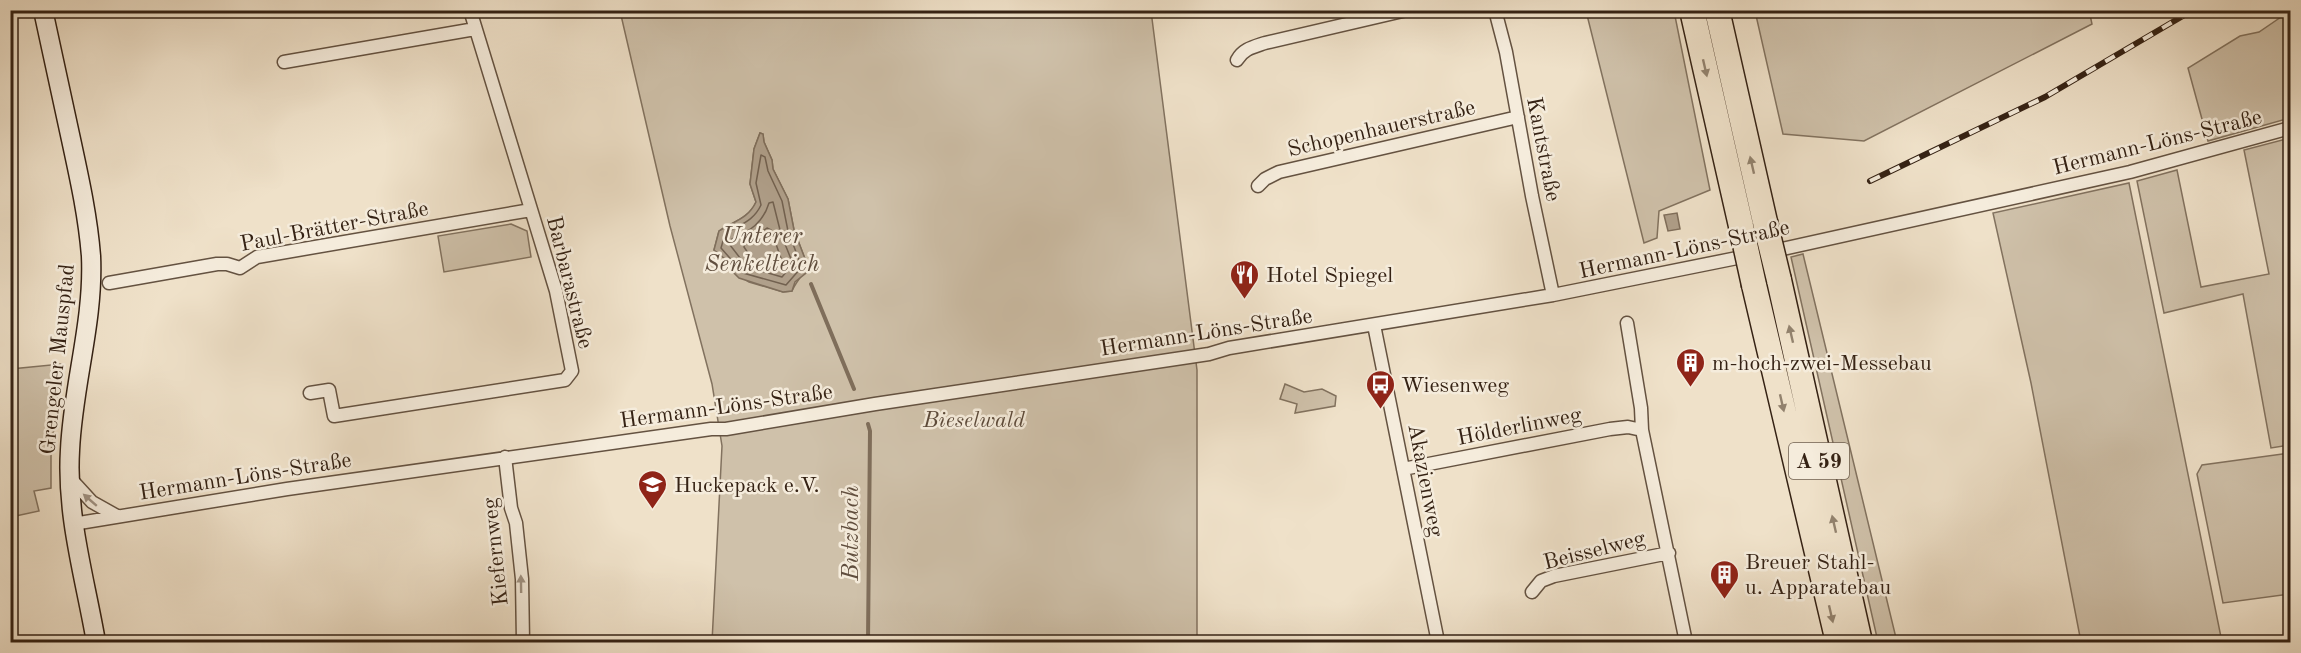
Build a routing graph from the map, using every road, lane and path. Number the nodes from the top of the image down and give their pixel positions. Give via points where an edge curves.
1 (44, 10) edge
2 (470, 10) edge
3 (1407, 10) edge
4 (1495, 10) edge
5 (1692, 10) edge
6 (1717, 10) edge
7 (475, 29) junction
8 (1237, 60) dead end
9 (284, 62) dead end
10 (1518, 117) junction
11 (2290, 128) edge
12 (1258, 186) dead end
13 (531, 210) junction
14 (109, 283) dead end
15 (1553, 295) junction
16 (1627, 323) dead end
17 (1374, 325) junction
18 (310, 393) dead end
19 (1642, 430) junction
20 (505, 457) junction
21 (1403, 469) junction
22 (69, 476) junction
23 (117, 516) junction
24 (73, 524) junction
25 (1669, 553) junction
26 (1532, 592) dead end
27 (96, 642) edge
28 (523, 642) edge
29 (1438, 642) edge
30 (1686, 642) edge
31 (1838, 642) edge
32 (1860, 642) edge

1 - 22 main road, Grengeler Mauspfad via 85,203 91,255 92,283
2 - 7 street, Barbarastraße
3 - 8 street via 1265,43 1249,48
4 - 10 street, Kantstraße
5 -> 31 highway, A 59, bridge
32 -> 6 highway, A 59, bridge
7 - 9 street
7 - 13 street, Barbarastraße
10 - 12 street, Schopenhauerstraße via 1279,172
10 - 15 street, Kantstraße
11 - 15 street, Hermann-Löns-Straße via 2130,172
13 - 14 street, Paul-Brätter-Straße via 256,257 240,268 217,264
13 - 18 street, Barbarastraße via 559,304 572,371 565,380 333,416 329,390
15 - 17 street, Hermann-Löns-Straße
16 - 19 street
17 - 20 street, Hermann-Löns-Straße via 726,429
17 - 21 street, Akazienweg
19 - 21 street, Hölderlinweg via 1610,429
19 - 25 street
20 - 23 street, Hermann-Löns-Straße
28 -> 20 street, Kiefernweg via 521,568
21 - 29 street, Akazienweg
23 -> 22 street, Hermann-Löns-Straße via 92,502
22 - 24 main road, Grengeler Mauspfad
23 - 24 street, Hermann-Löns-Straße
24 - 27 main road, Grengeler Mauspfad
25 - 26 street, Beisselweg via 1554,576 1541,581
25 - 30 street

